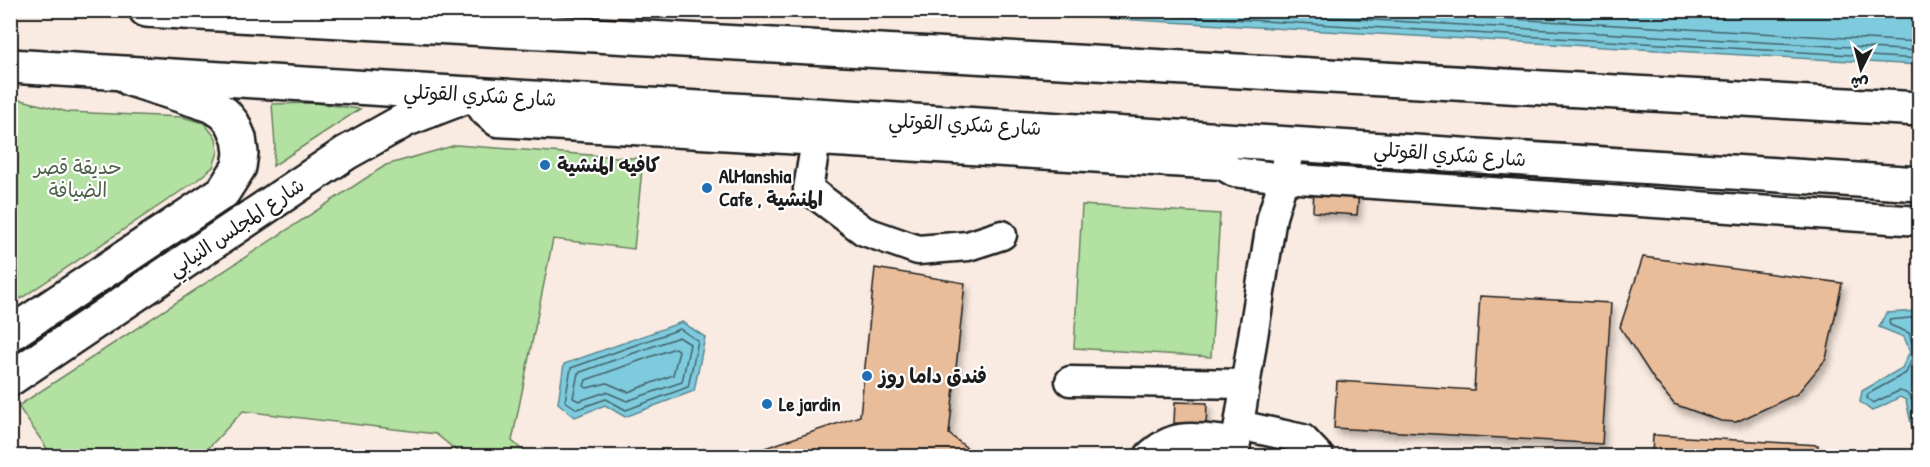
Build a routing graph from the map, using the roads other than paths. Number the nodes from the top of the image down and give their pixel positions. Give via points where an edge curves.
1 (146, 10) edge
2 (10, 66) edge
3 (114, 74) junction
4 (472, 94) junction
5 (1920, 109) edge
6 (816, 141) junction
7 (1290, 144) junction
8 (1284, 178) junction
9 (1920, 184) edge
10 (1920, 221) edge
11 (1002, 235) dead end
12 (10, 334) edge
13 (10, 379) edge
14 (1070, 381) dead end
15 (1245, 384) junction
16 (1236, 441) edge
17 (1149, 456) edge
18 (1319, 456) edge

1 - 5 main road
2 - 3 main road, شارع شكري القوتلي
3 - 4 main road, شارع شكري القوتلي
3 - 12 main road, شارع المجلس النيابي via 211,105 224,113 239,138 239,167 223,192
4 - 6 street via 497,122
4 - 7 main road, شارع شكري القوتلي
4 - 13 main road, شارع المجلس النيابي via 407,119 346,153
6 - 8 street via 1222,165 1234,172
6 - 11 street via 808,189 864,231 918,250 968,246
7 - 8 street
7 - 9 main road, شارع شكري القوتلي
8 - 10 street
8 - 15 street via 1272,217
14 - 15 street
15 - 16 street
16 - 17 street via 1181,437
16 - 18 street via 1304,439

